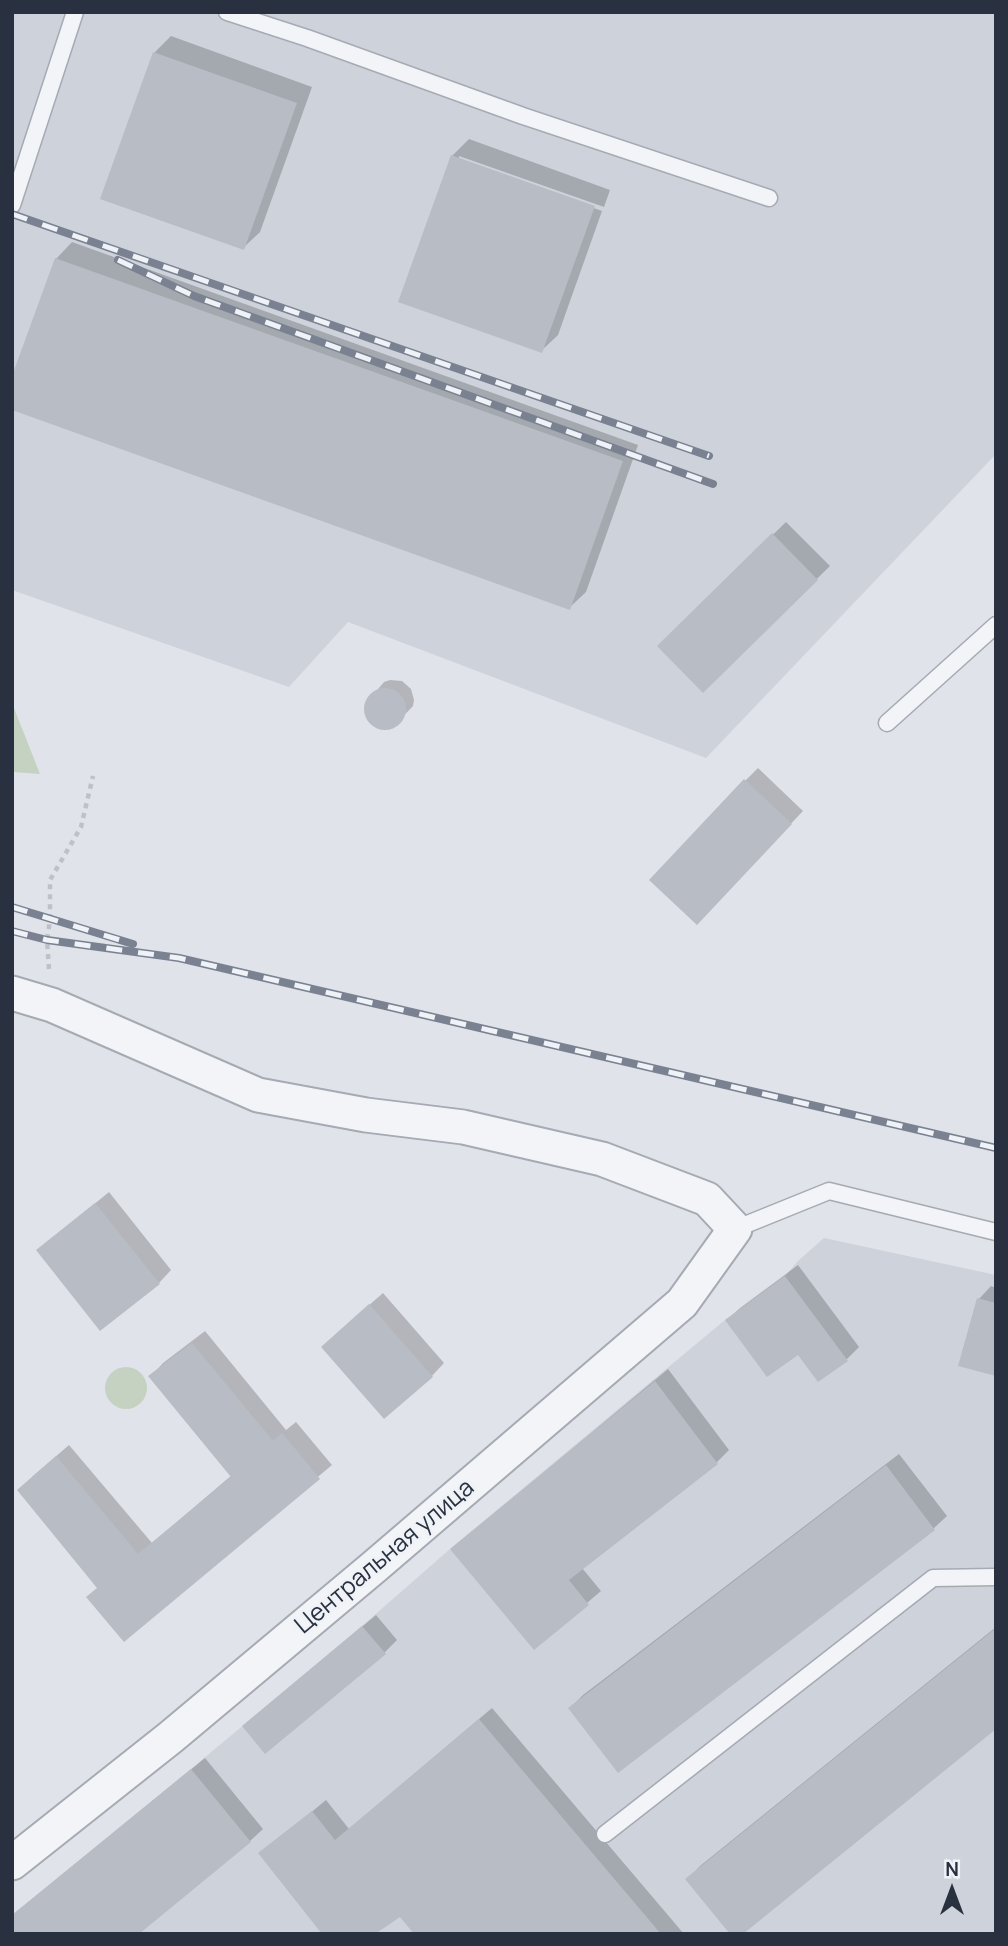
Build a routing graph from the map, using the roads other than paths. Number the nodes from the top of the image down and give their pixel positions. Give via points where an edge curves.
1 (75, 12) edge
2 (227, 12) edge
3 (769, 198) dead end
4 (12, 205) edge
5 (996, 625) edge
6 (887, 723) dead end
7 (12, 993) edge
8 (735, 1229) junction
9 (996, 1232) edge
10 (996, 1577) edge
11 (605, 1834) dead end
12 (12, 1863) edge

1 - 4 lane
2 - 3 lane
5 - 6 lane
7 - 8 street via 52,1005 258,1095 463,1127 602,1159 707,1199
8 - 9 lane via 829,1191
8 - 12 street, Центральная улица via 682,1303 171,1737
10 - 11 lane via 933,1577

